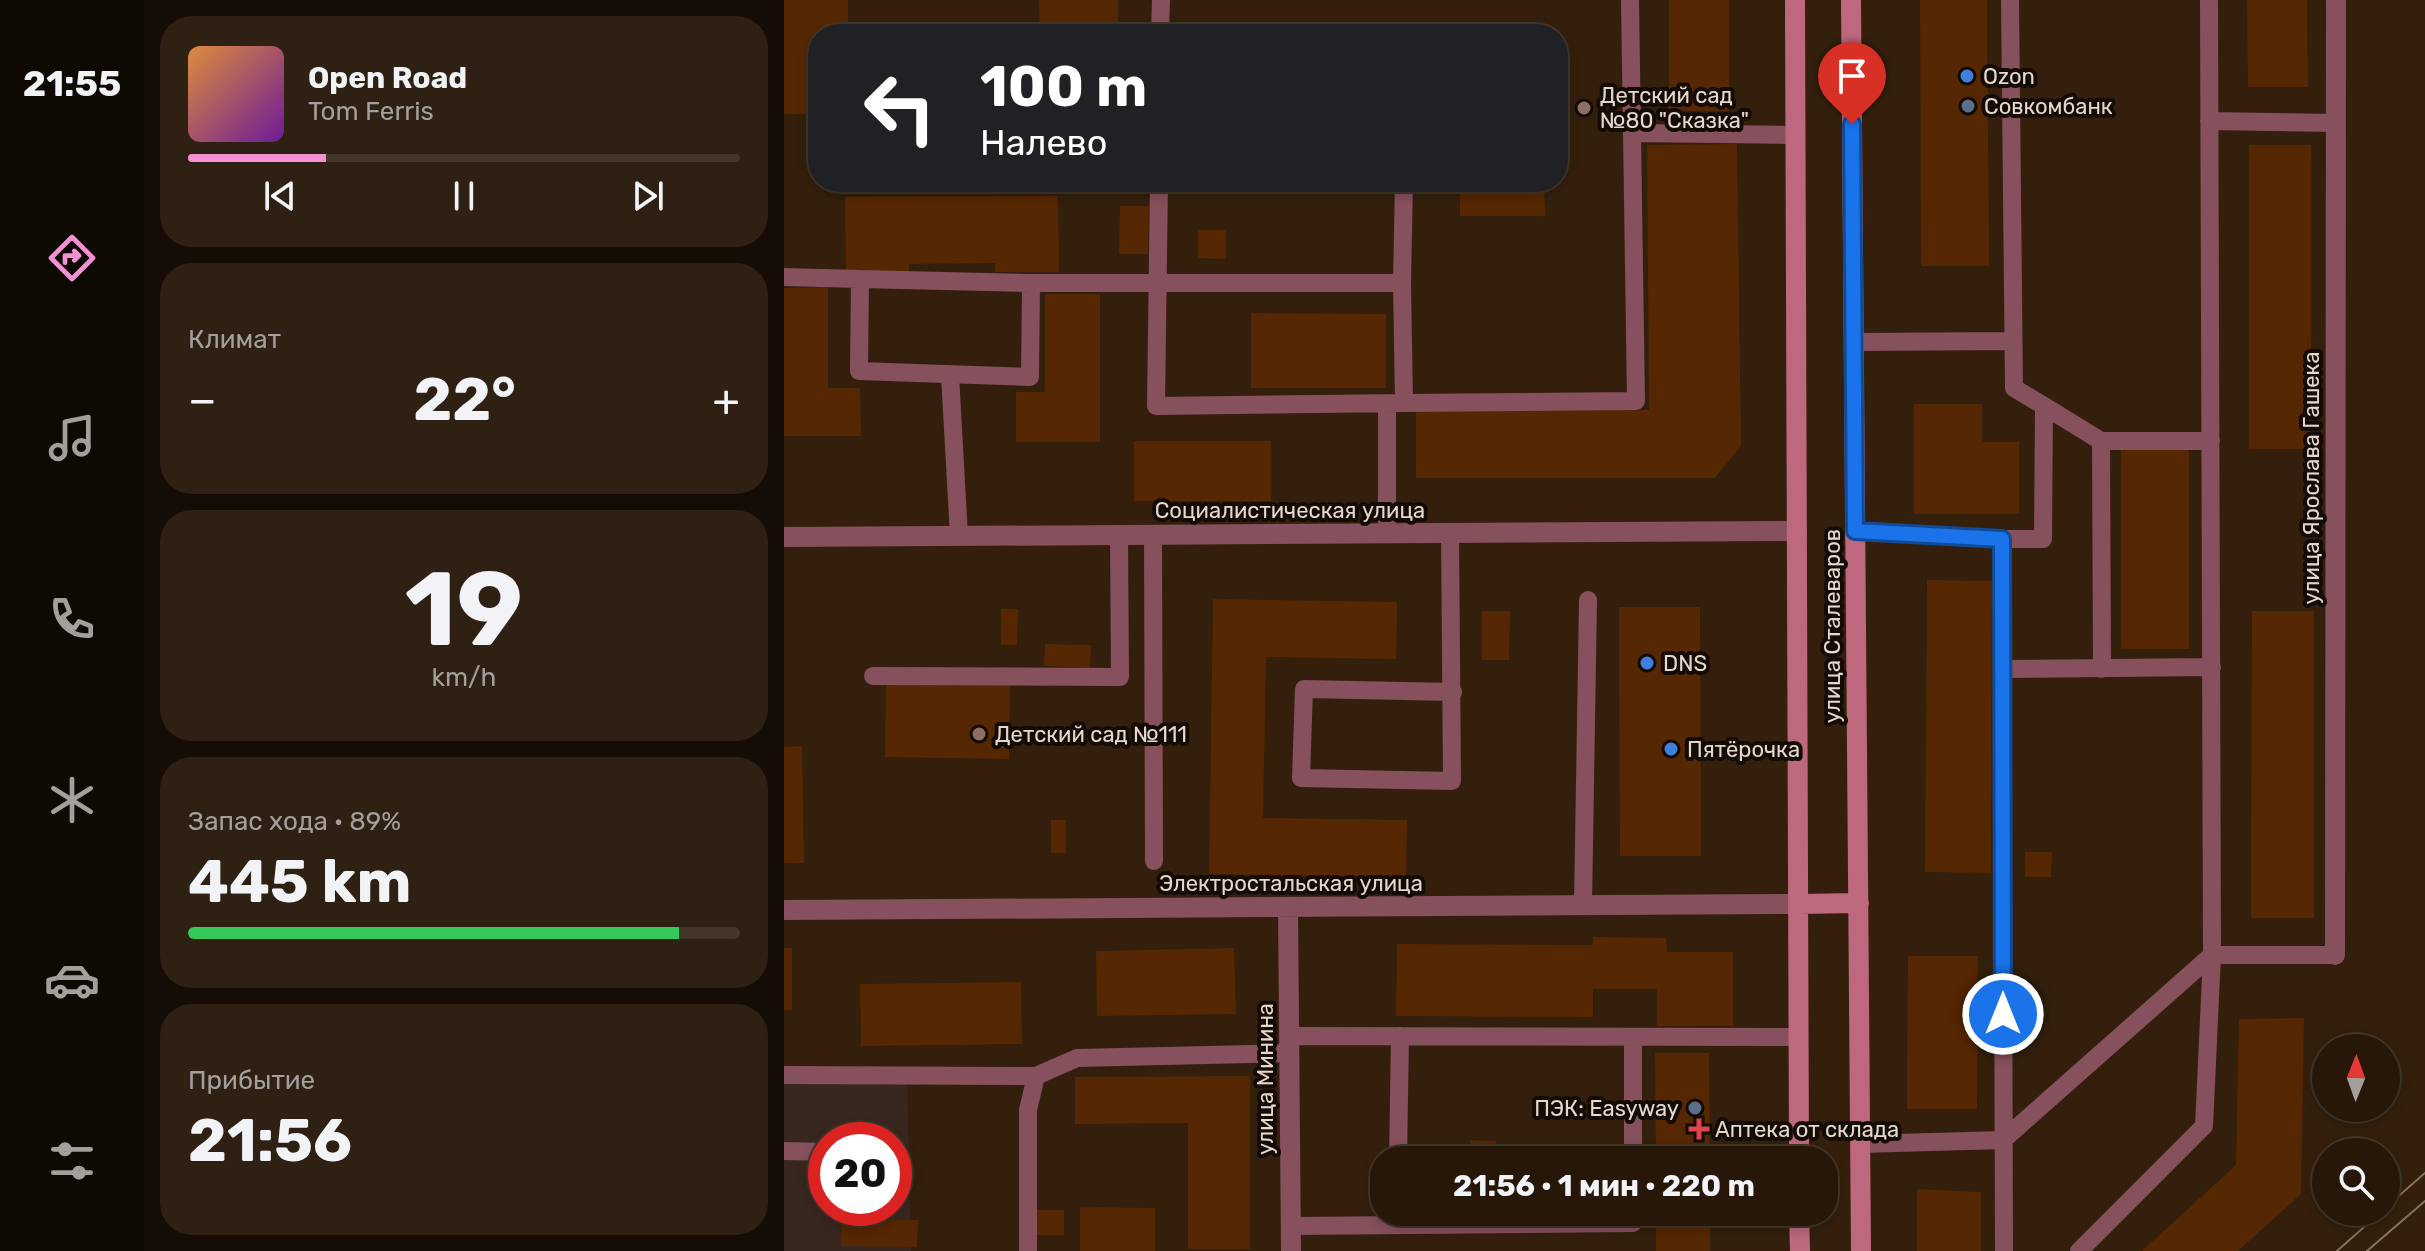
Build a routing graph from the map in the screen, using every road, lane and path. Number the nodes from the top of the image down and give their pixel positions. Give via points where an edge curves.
1 (1161, 0) edge
2 (1630, 0) edge
3 (1795, 0) edge
4 (1851, 0) edge
5 (2010, 0) edge
6 (2209, 0) edge
7 (2336, 0) edge
8 (1160, 24) edge
9 (2209, 121) junction
10 (2336, 123) junction
11 (1632, 133) junction
12 (1795, 135) junction
13 (1159, 192) edge
14 (1404, 192) edge
15 (784, 277) edge
16 (860, 279) junction
17 (1031, 283) junction
18 (1158, 283) junction
19 (1402, 283) junction
20 (2013, 341) junction
21 (1854, 342) junction
22 (950, 375) junction
23 (1395, 403) junction
24 (2044, 406) junction
25 (2101, 441) junction
26 (2211, 441) junction
27 (1797, 531) junction
28 (1855, 531) junction
29 (1387, 533) junction
30 (1450, 533) junction
31 (1119, 535) junction
32 (1153, 535) junction
33 (959, 536) junction
34 (784, 537) edge
35 (2002, 539) junction
36 (1588, 600) dead end
37 (2212, 667) junction
38 (2002, 669) junction
39 (2102, 669) junction
40 (873, 676) dead end
41 (1453, 692) junction
42 (1154, 861) dead end
43 (1859, 903) junction
44 (1798, 904) junction
45 (1583, 905) junction
46 (1288, 907) junction
47 (784, 910) edge
48 (2212, 955) junction
49 (2335, 955) joint
50 (1400, 1036) junction
51 (1633, 1037) junction
52 (1799, 1037) junction
53 (1289, 1044) junction
54 (784, 1075) edge
55 (1036, 1076) junction
56 (2003, 1140) junction
57 (1860, 1144) junction
58 (1398, 1146) edge
59 (1633, 1146) edge
60 (1799, 1146) edge
61 (784, 1151) edge
62 (808, 1152) edge
63 (1370, 1220) edge
64 (1290, 1226) junction
65 (1799, 1226) edge
66 (1028, 1251) edge
67 (1291, 1251) edge
68 (1800, 1251) edge
69 (1861, 1251) edge
70 (2004, 1251) edge
71 (2079, 1251) edge

1 - 8 lane
2 - 11 lane
3 - 12 main road, улица Сталеваров
4 - 21 main road, улица Сталеваров
5 - 20 lane
6 - 9 lane
7 - 10 street, улица Ярослава Гашека
9 - 10 lane
9 - 26 lane
10 - 49 street, улица Ярослава Гашека
11 - 12 lane
11 - 23 lane via 1636,401
12 - 27 main road, улица Сталеваров
13 - 18 lane
14 - 19 lane
15 - 16 lane
16 - 17 lane
16 - 22 lane via 859,371
17 - 18 lane
17 - 22 lane via 1030,377
18 - 19 lane
18 - 23 lane via 1156,406
19 - 23 lane
20 - 21 lane
20 - 24 lane via 2014,388
21 - 28 main road, улица Сталеваров
22 - 33 lane
23 - 29 lane
24 - 25 lane
24 - 35 lane via 2043,539
25 - 26 lane
25 - 39 lane
26 - 37 lane
27 - 30 street, Социалистическая улица
27 - 44 main road, улица Сталеваров
28 - 35 lane
28 - 43 main road, улица Сталеваров
29 - 30 street, Социалистическая улица
29 - 32 street, Социалистическая улица
30 - 41 lane
31 - 32 street, Социалистическая улица
31 - 33 street, Социалистическая улица
31 - 40 lane via 1120,677
32 - 42 lane
33 - 34 street, Социалистическая улица
35 - 38 lane
36 - 45 lane
37 - 39 lane
37 - 48 lane
38 - 39 lane
38 - 56 lane
41 - 41 lane via 1452,781 1301,778 1304,689
43 - 44 main road
43 - 57 main road, улица Сталеваров
44 - 45 street, Электростальская улица
44 - 52 main road, улица Сталеваров
45 - 46 street, Электростальская улица
46 - 47 street, Электростальская улица
46 - 53 street, улица Минина
48 - 49 lane
48 - 56 lane
48 - 71 lane via 2204,1126
50 - 51 lane
50 - 53 lane
50 - 58 lane
51 - 52 lane
51 - 59 lane
52 - 60 main road, улица Сталеваров
53 - 55 lane via 1077,1058
53 - 64 street, улица Минина
54 - 55 lane
55 - 66 lane via 1028,1110
56 - 57 lane
56 - 70 lane
57 - 69 main road, улица Сталеваров
61 - 62 lane
63 - 64 lane
64 - 67 street, улица Минина
65 - 68 main road

